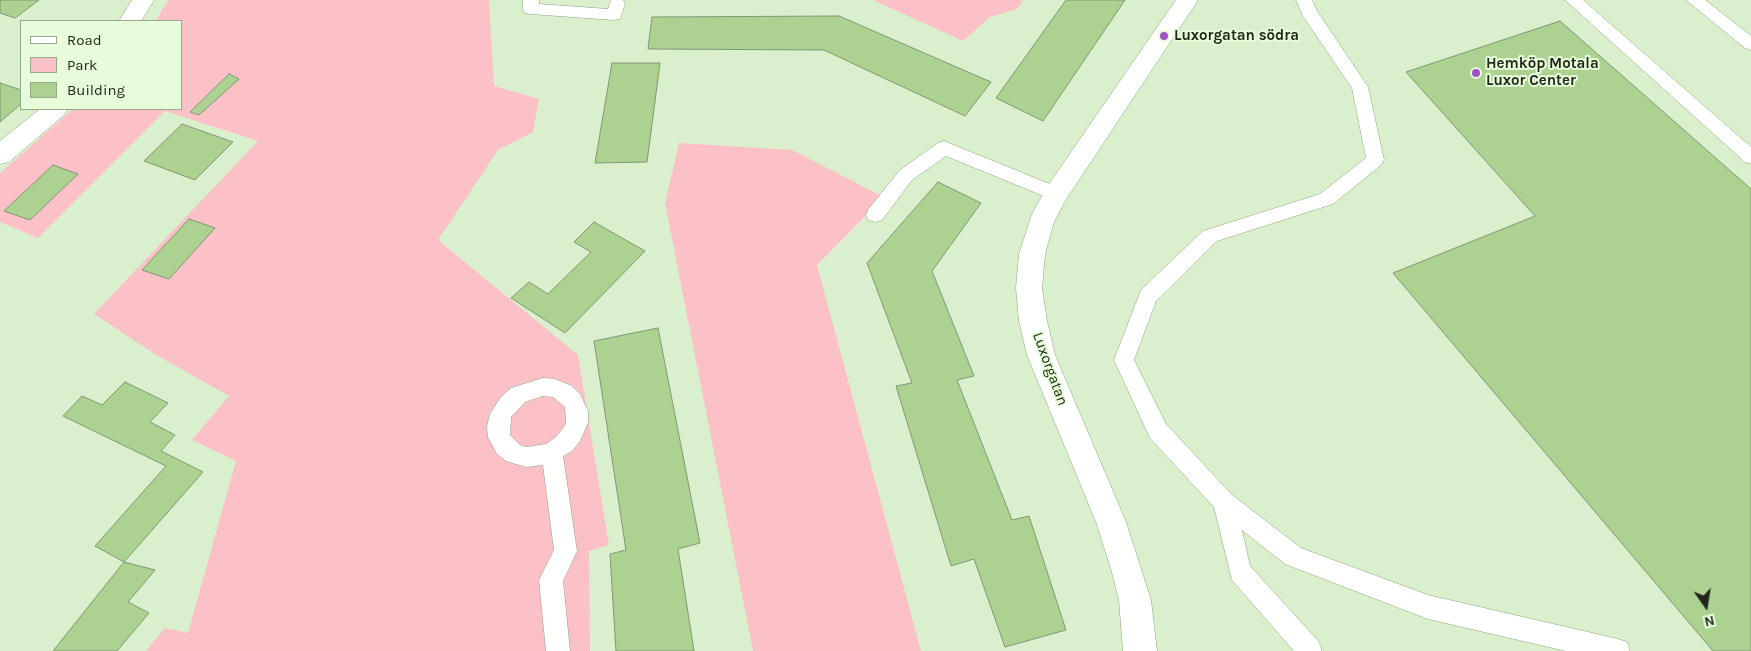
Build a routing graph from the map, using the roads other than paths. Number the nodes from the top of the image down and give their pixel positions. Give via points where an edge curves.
1 (144, 0) edge
2 (531, 0) edge
3 (1187, 0) edge
4 (1304, 0) edge
5 (1573, 0) edge
6 (1694, 0) edge
7 (617, 4) dead end
8 (131, 20) edge
9 (1751, 44) edge
10 (55, 110) edge
11 (0, 155) edge
12 (1751, 157) edge
13 (1056, 194) junction
14 (875, 215) dead end
15 (552, 452) dead end
16 (1224, 502) junction
17 (558, 651) edge
18 (1140, 651) edge
19 (1310, 651) edge
20 (1618, 651) edge

1 - 8 street
2 - 7 lane via 531,9 614,15
3 - 13 street, Luxorgatan
4 - 16 lane via 1360,87 1375,160 1326,199 1210,236 1148,296 1124,360 1158,431
5 - 12 lane
6 - 9 lane
10 - 11 street
13 - 14 lane via 944,148 906,175
13 - 18 street, Luxorgatan via 1041,221 1032,254 1029,288 1032,321 1042,355 1108,513 1127,569 1135,600
15 - 17 lane via 566,551 551,580
16 - 19 lane via 1240,572
16 - 20 lane via 1293,556 1428,607

